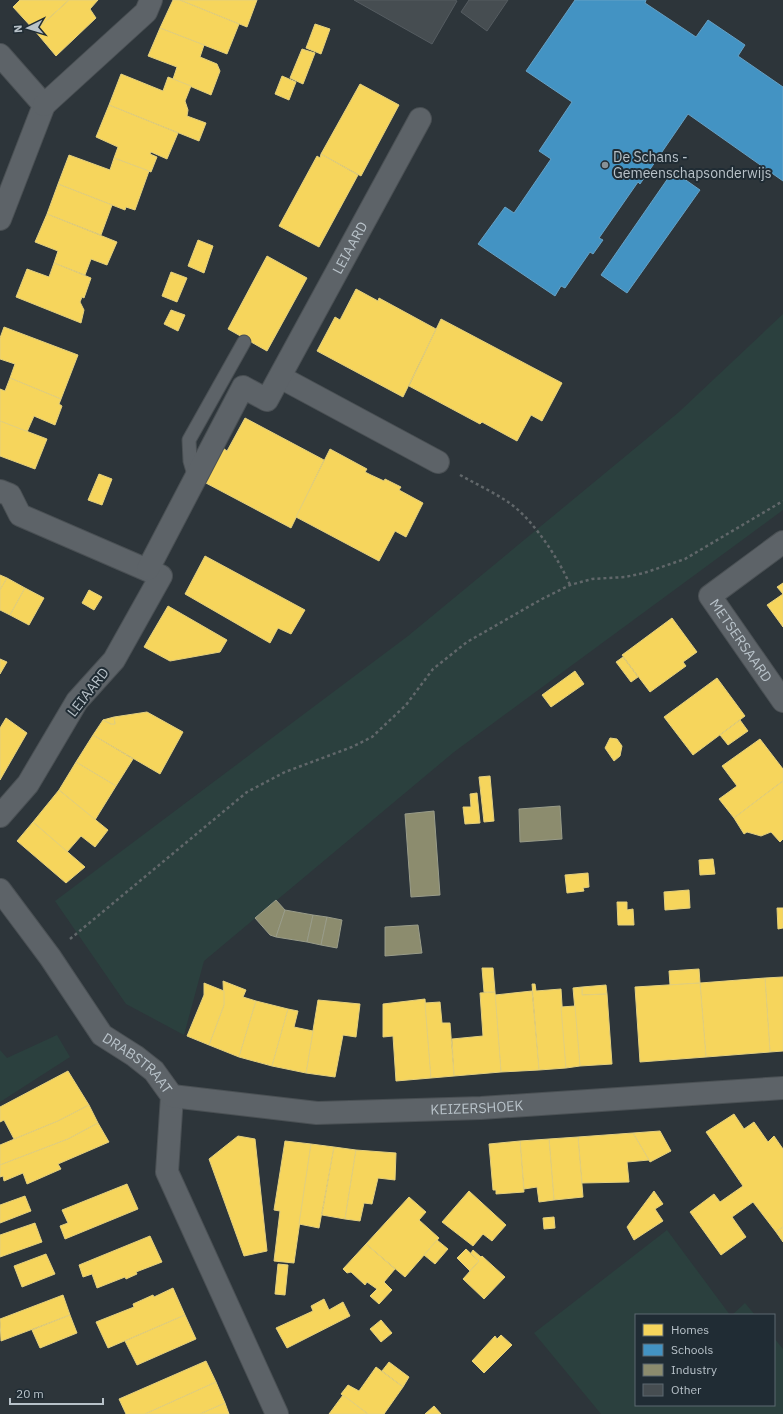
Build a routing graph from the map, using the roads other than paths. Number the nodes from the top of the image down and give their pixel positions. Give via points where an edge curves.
1 (151, 0) edge
2 (0, 55) edge
3 (44, 105) junction
4 (420, 119) dead end
5 (0, 219) edge
6 (244, 342) dead end
7 (280, 377) junction
8 (438, 462) road end
9 (195, 478) junction
10 (0, 491) edge
11 (783, 542) edge
12 (148, 569) junction
13 (783, 701) edge
14 (0, 816) edge
15 (4, 903) edge
16 (783, 1088) edge
17 (172, 1096) junction
18 (277, 1414) edge

1 - 3 street via 146,12
2 - 3 street
3 - 5 street
4 - 7 street, LEIAARD
6 - 9 lane via 190,440 188,453
7 - 8 street
7 - 9 street, LEIAARD via 267,400 243,387
9 - 12 street, LEIAARD
10 - 12 street, LEIAARD via 10,495 20,515
11 - 13 street, METSERSAARD via 710,596
12 - 14 street, LEIAARD via 161,576 114,660 77,701 28,784
15 - 17 street, DRABSTRAAT via 50,957 102,1035 154,1071
16 - 17 street, KEIZERSHOEK via 480,1108 317,1113
17 - 18 street, DRABSTRAAT via 167,1172

